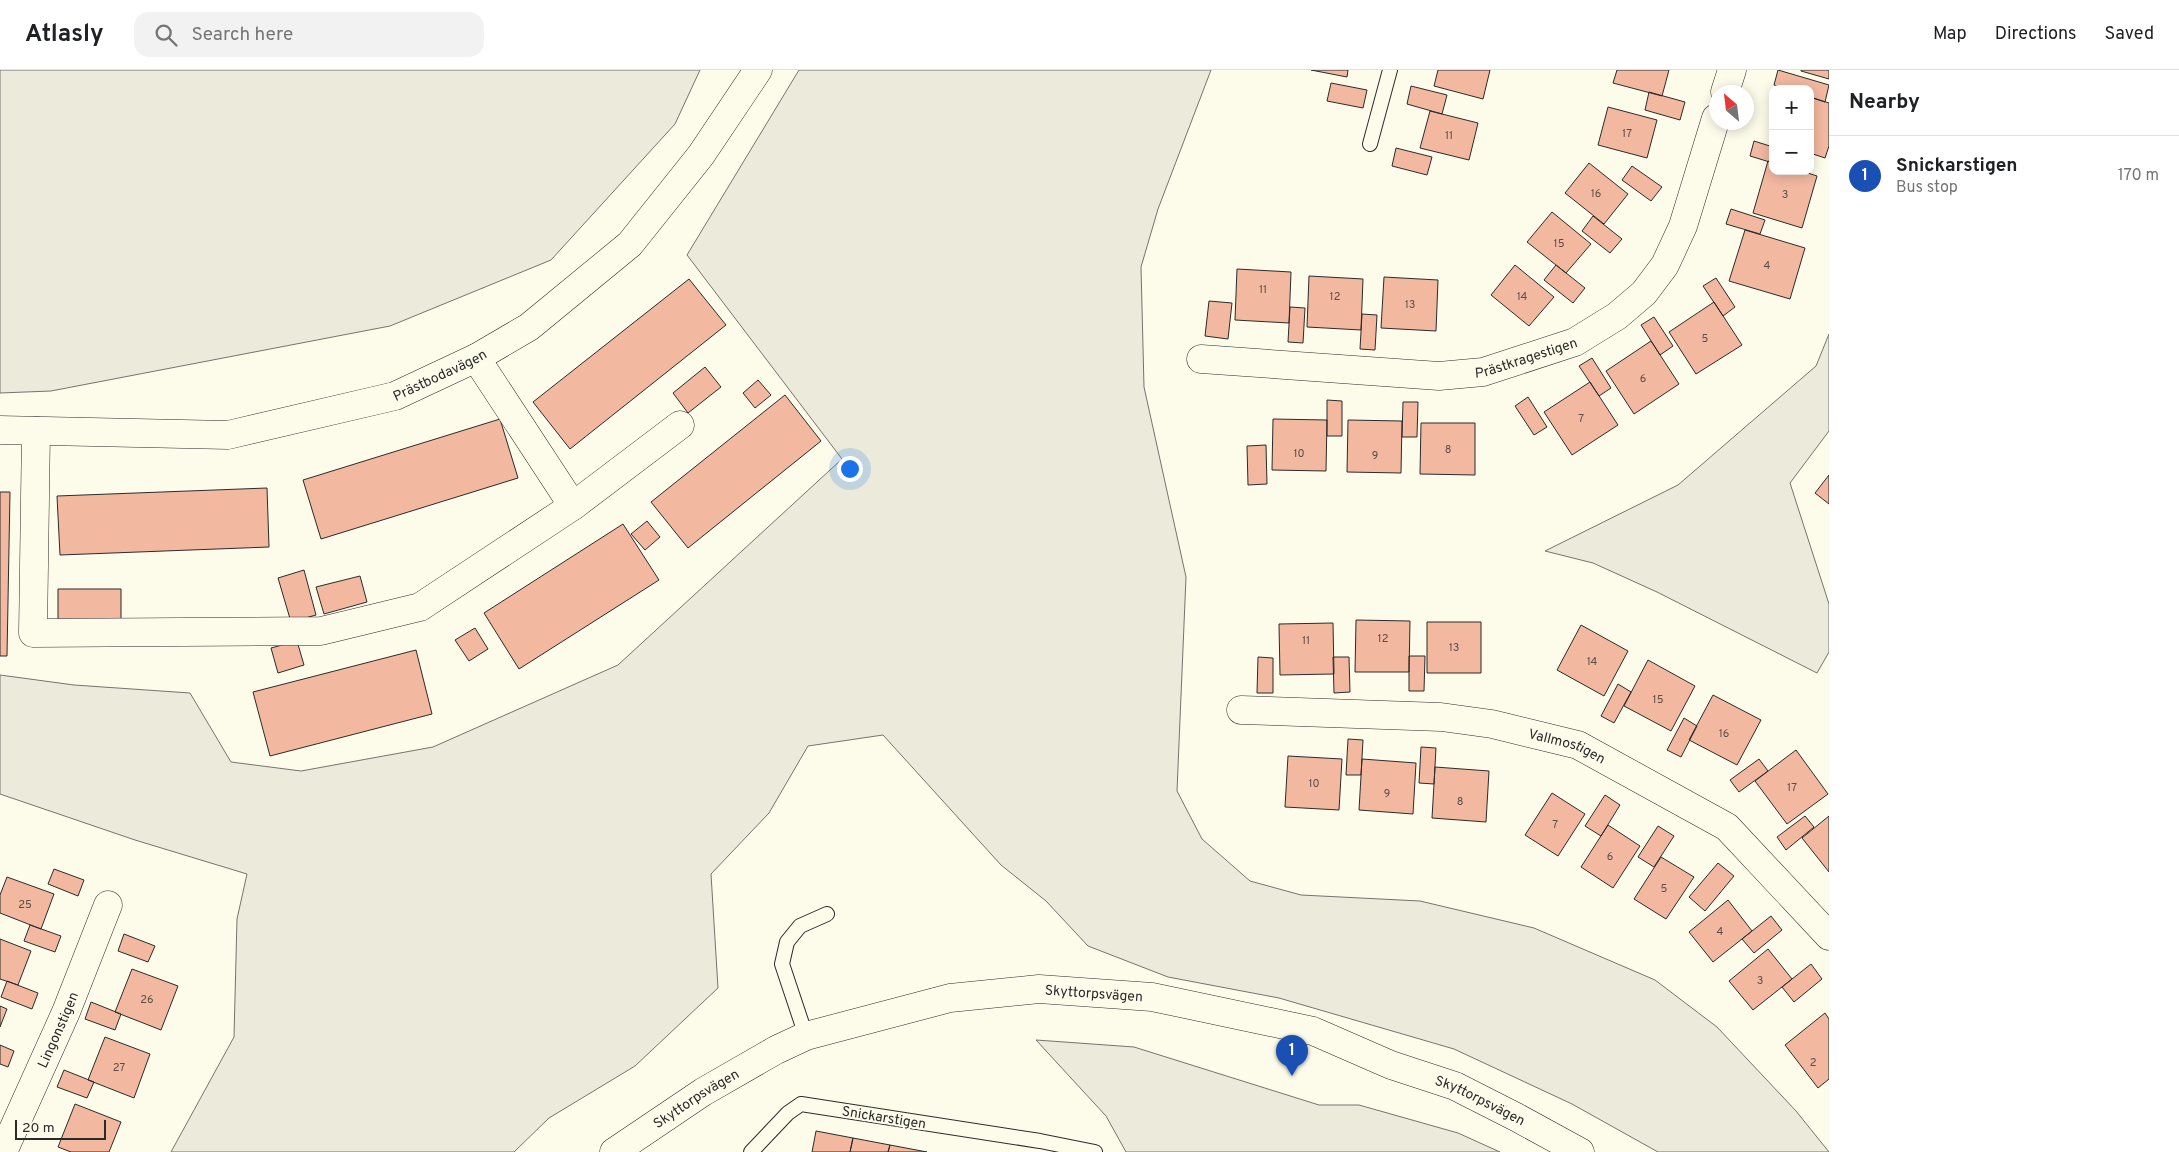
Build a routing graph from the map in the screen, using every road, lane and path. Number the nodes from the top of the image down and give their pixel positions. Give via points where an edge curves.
1 (758, 70) edge
2 (1390, 70) edge
3 (1732, 70) edge
4 (1727, 85) edge
5 (1712, 130) edge
6 (1370, 144) dead end
7 (476, 358) junction
8 (1201, 359) dead end
9 (680, 425) dead end
10 (0, 430) edge
11 (36, 431) junction
12 (573, 506) junction
13 (1241, 710) dead end
14 (108, 905) dead end
15 (827, 914) dead end
16 (1829, 936) edge
17 (806, 1036) junction
18 (3, 1152) edge
19 (614, 1152) edge
20 (751, 1152) edge
21 (1095, 1152) edge
22 (1580, 1152) edge

1 - 7 street, Prästbodavägen via 701,155 630,244 529,327
2 - 6 lane
3 - 4 street
5 - 8 street, Prästkragestigen via 1683,226 1665,265 1644,293 1617,316 1575,342 1483,372 1440,376
7 - 11 street, Prästbodavägen via 395,396 228,435
7 - 12 street
9 - 12 street
10 - 11 street, Prästbodavägen
11 - 12 street via 33,633 321,631 420,608
13 - 16 street, Vallmostigen via 1441,716 1492,724 1578,745 1726,827
14 - 18 street, Lingonstigen via 66,1012
15 - 17 lane via 800,926 787,942 782,964
17 - 19 street, Skyttorpsvägen via 703,1092
17 - 22 street, Skyttorpsvägen via 950,998 1039,990 1152,997 1313,1032 1391,1065 1455,1086
20 - 21 lane, Snickarstigen via 788,1113 801,1104

